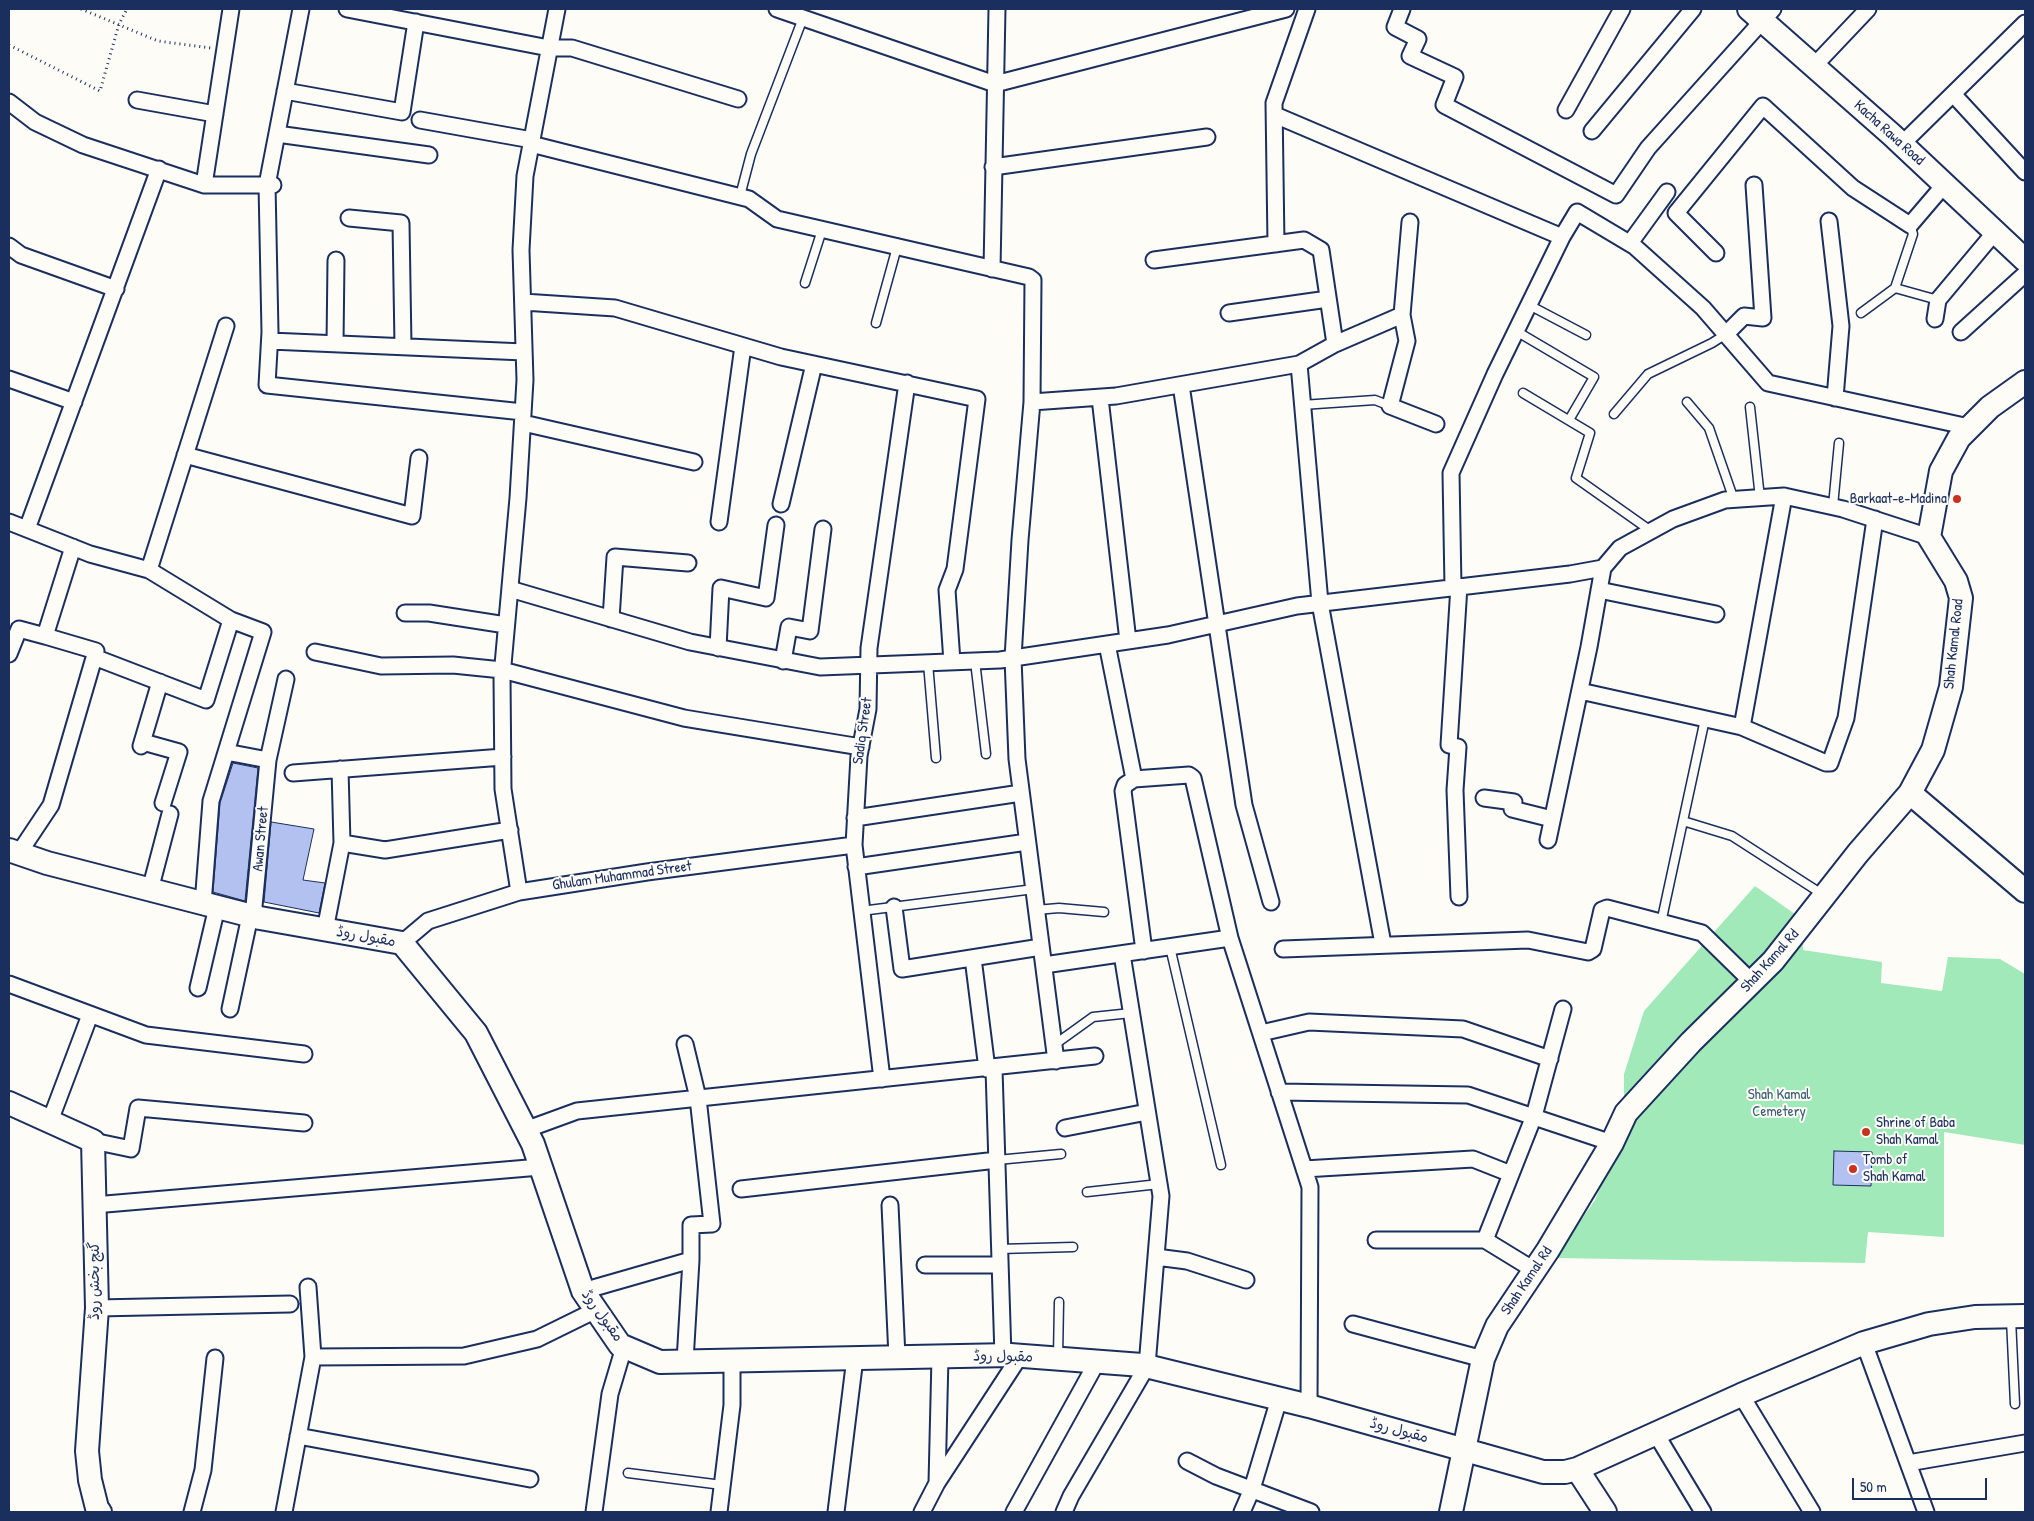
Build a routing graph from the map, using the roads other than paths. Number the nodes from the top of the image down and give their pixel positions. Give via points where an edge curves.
1 (231, 9) edge
2 (301, 9) edge
3 (348, 9) edge
4 (557, 9) edge
5 (777, 9) edge
6 (997, 9) edge
7 (1286, 9) edge
8 (1307, 9) edge
9 (1402, 9) edge
10 (1622, 9) edge
11 (1693, 9) edge
12 (1868, 9) edge
13 (1762, 13) edge
14 (804, 18) junction
15 (416, 22) junction
16 (2025, 23) edge
17 (549, 48) junction
18 (1814, 66) junction
19 (995, 84) junction
20 (285, 91) junction
21 (1952, 94) junction
22 (738, 98) dead end
23 (137, 100) dead end
24 (9, 102) edge
25 (1566, 110) dead end
26 (214, 114) junction
27 (1275, 115) junction
28 (420, 120) dead end
29 (1592, 132) dead end
30 (277, 134) junction
31 (1207, 136) dead end
32 (531, 142) junction
33 (1902, 144) junction
34 (429, 155) dead end
35 (993, 167) junction
36 (160, 169) junction
37 (2025, 172) edge
38 (1945, 184) junction
39 (204, 185) junction
40 (270, 185) junction
41 (1754, 185) dead end
42 (1667, 192) dead end
43 (740, 196) junction
44 (349, 218) dead end
45 (1829, 221) dead end
46 (1410, 222) dead end
47 (1910, 225) junction
48 (822, 230) junction
49 (1995, 232) junction
50 (1562, 237) junction
51 (1630, 243) junction
52 (1276, 244) junction
53 (9, 246) edge
54 (897, 247) junction
55 (1716, 252) dead end
56 (336, 260) dead end
57 (1154, 260) dead end
58 (2025, 260) edge
59 (992, 269) junction
60 (2025, 274) edge
61 (805, 283) dead end
62 (1895, 288) junction
63 (116, 289) junction
64 (1328, 299) junction
65 (1938, 300) junction
66 (523, 302) junction
67 (1528, 305) junction
68 (1229, 313) dead end
69 (1860, 313) dead end
70 (1402, 315) junction
71 (1935, 318) dead end
72 (876, 323) dead end
73 (226, 326) dead end
74 (1516, 331) junction
75 (1961, 332) dead end
76 (1726, 334) junction
77 (1586, 335) dead end
78 (270, 341) junction
79 (335, 344) junction
80 (1335, 344) junction
81 (403, 346) junction
82 (742, 346) junction
83 (524, 352) junction
84 (814, 364) junction
85 (1299, 364) junction
86 (9, 379) edge
87 (2025, 382) edge
88 (908, 383) junction
89 (1181, 385) junction
90 (1523, 393) dead end
91 (1100, 398) junction
92 (1835, 398) junction
93 (74, 402) junction
94 (1032, 402) junction
95 (1687, 402) dead end
96 (1302, 405) junction
97 (1390, 406) junction
98 (1750, 407) dead end
99 (1614, 414) dead end
100 (523, 417) junction
101 (1569, 420) junction
102 (1436, 424) dead end
103 (1969, 427) junction
104 (1839, 443) dead end
105 (185, 455) junction
106 (419, 458) dead end
107 (694, 462) dead end
108 (1784, 496) junction
109 (1760, 498) junction
110 (1734, 500) junction
111 (781, 504) dead end
112 (1833, 506) junction
113 (1875, 519) junction
114 (9, 522) edge
115 (719, 522) dead end
116 (776, 525) dead end
117 (26, 529) junction
118 (823, 529) dead end
119 (1651, 531) junction
120 (1929, 537) junction
121 (73, 547) junction
122 (688, 563) dead end
123 (1603, 568) junction
124 (149, 570) junction
125 (1456, 586) junction
126 (510, 589) junction
127 (1599, 590) junction
128 (1320, 603) junction
129 (404, 613) dead end
130 (1716, 614) dead end
131 (611, 619) junction
132 (231, 620) junction
133 (506, 625) junction
134 (1215, 625) junction
135 (14, 627) edge
136 (45, 636) junction
137 (1128, 641) junction
138 (1107, 644) junction
139 (718, 648) junction
140 (315, 652) dead end
141 (9, 654) edge
142 (94, 657) junction
143 (1014, 658) junction
144 (783, 661) junction
145 (975, 661) junction
146 (952, 662) junction
147 (928, 663) junction
148 (870, 665) junction
149 (502, 670) junction
150 (286, 680) dead end
151 (160, 682) junction
152 (1580, 692) junction
153 (1705, 719) junction
154 (1742, 727) junction
155 (861, 747) junction
156 (226, 752) junction
157 (986, 754) dead end
158 (503, 757) junction
159 (936, 758) dead end
160 (268, 760) junction
161 (340, 769) junction
162 (293, 773) dead end
163 (1134, 779) junction
164 (1021, 793) junction
165 (1910, 793) junction
166 (1484, 798) dead end
167 (855, 818) junction
168 (1552, 819) junction
169 (1683, 821) junction
170 (510, 830) junction
171 (1548, 840) dead end
172 (1027, 842) junction
173 (342, 843) junction
174 (854, 845) junction
175 (14, 852) edge
176 (856, 867) junction
177 (1034, 889) junction
178 (150, 890) junction
179 (2025, 891) edge
180 (519, 892) junction
181 (1825, 896) junction
182 (1459, 897) dead end
183 (1271, 902) dead end
184 (210, 905) junction
185 (894, 907) junction
186 (1036, 910) junction
187 (861, 911) junction
188 (1104, 912) dead end
189 (252, 916) junction
190 (1661, 923) junction
191 (325, 930) junction
192 (1230, 938) junction
193 (402, 943) junction
194 (1384, 944) junction
195 (1041, 947) junction
196 (1170, 947) junction
197 (1283, 949) dead end
198 (1144, 951) junction
199 (1122, 954) junction
200 (973, 958) junction
201 (1044, 965) junction
202 (1752, 982) junction
203 (9, 984) edge
204 (198, 988) dead end
205 (230, 1009) dead end
206 (1563, 1010) dead end
207 (1131, 1013) junction
208 (90, 1015) junction
209 (1261, 1033) junction
210 (684, 1044) dead end
211 (1054, 1045) junction
212 (304, 1054) dead end
213 (1095, 1056) dead end
214 (1550, 1059) junction
215 (1056, 1061) junction
216 (991, 1069) junction
217 (882, 1079) junction
218 (1279, 1092) junction
219 (698, 1098) junction
220 (9, 1103) edge
221 (1147, 1112) junction
222 (1534, 1116) junction
223 (50, 1121) junction
224 (304, 1123) dead end
225 (1065, 1128) dead end
226 (525, 1130) junction
227 (93, 1141) junction
228 (1612, 1143) junction
229 (1061, 1154) dead end
230 (997, 1160) junction
231 (1220, 1165) dead end
232 (540, 1167) junction
233 (1304, 1169) junction
234 (1511, 1174) junction
235 (1159, 1184) junction
236 (741, 1189) dead end
237 (1087, 1192) dead end
238 (94, 1205) junction
239 (890, 1205) dead end
240 (1376, 1240) dead end
241 (1485, 1240) junction
242 (1073, 1247) dead end
243 (999, 1249) junction
244 (1156, 1257) junction
245 (691, 1260) junction
246 (925, 1265) dead end
247 (1000, 1265) junction
248 (1534, 1270) junction
249 (1246, 1280) dead end
250 (308, 1287) dead end
251 (582, 1291) junction
252 (1059, 1302) dead end
253 (290, 1304) dead end
254 (97, 1308) junction
255 (596, 1310) junction
256 (2018, 1316) edge
257 (1352, 1324) dead end
258 (1864, 1343) junction
259 (624, 1347) junction
260 (1011, 1356) junction
261 (313, 1357) junction
262 (940, 1357) junction
263 (215, 1358) dead end
264 (854, 1358) junction
265 (898, 1358) junction
266 (1058, 1359) junction
267 (1483, 1359) junction
268 (732, 1360) junction
269 (685, 1361) junction
270 (1097, 1362) junction
271 (1147, 1366) junction
272 (1740, 1395) junction
273 (1279, 1399) junction
274 (2015, 1404) dead end
275 (1309, 1406) junction
276 (1656, 1434) junction
277 (298, 1436) junction
278 (2025, 1443) edge
279 (1465, 1450) junction
280 (1187, 1461) dead end
281 (1908, 1463) junction
282 (1577, 1469) junction
283 (628, 1473) dead end
284 (530, 1479) dead end
285 (937, 1482) junction
286 (722, 1484) junction
287 (1252, 1489) junction
288 (95, 1511) edge
289 (192, 1512) edge
290 (284, 1512) edge
291 (594, 1512) edge
292 (719, 1512) edge
293 (836, 1512) edge
294 (922, 1512) edge
295 (1014, 1512) edge
296 (1064, 1512) edge
297 (1242, 1512) edge
298 (1311, 1512) edge
299 (1451, 1512) edge
300 (1605, 1512) edge
301 (1704, 1512) edge
302 (1812, 1512) edge
303 (1926, 1512) edge

1 - 26 street
2 - 20 street
3 - 15 street
4 - 17 street
5 - 14 street
6 - 19 street
7 - 19 street
8 - 27 street via 1274,103
9 - 13 street via 1395,27 1418,39 1410,56 1455,77 1444,105 1615,195 1648,148
10 - 25 street
11 - 29 street
12 - 18 street
13 - 18 street, Kacha Rawa Road
14 - 19 street
14 - 43 lane via 751,154
15 - 17 street
15 - 20 street via 402,112
16 - 21 street
17 - 22 street via 572,48
17 - 32 street
18 - 33 street, Kacha Rawa Road
19 - 35 street
20 - 30 street
21 - 33 street
21 - 37 street
23 - 26 street
24 - 36 street via 35,122 82,145
26 - 39 street
27 - 50 street
27 - 52 street
28 - 32 street
30 - 34 street
30 - 40 street
31 - 35 street
32 - 43 street
32 - 66 street via 525,176 521,250
33 - 38 street, Kacha Rawa Road
35 - 59 street
36 - 39 street
36 - 63 street
38 - 47 street
38 - 49 street, Kacha Rawa Road
39 - 40 street
40 - 78 street
41 - 76 street via 1763,318 1744,316
42 - 51 street
43 - 48 street via 777,220
44 - 81 street via 401,223
45 - 92 street via 1841,326
46 - 70 street
47 - 55 street via 1853,188 1763,106 1676,213
47 - 62 lane via 1913,234
48 - 54 street
48 - 61 lane
49 - 58 street, Kacha Rawa Road
49 - 65 street
50 - 51 street via 1577,212
50 - 67 street
51 - 76 street via 1703,308
52 - 57 street
52 - 64 street via 1304,240 1321,250
53 - 63 street via 21,254
54 - 59 street
54 - 72 lane
56 - 79 street
59 - 94 street via 1033,280
60 - 75 street
62 - 65 lane
62 - 69 lane
63 - 93 street
64 - 68 street
64 - 80 street
65 - 71 street
66 - 82 street via 615,308
66 - 83 street
67 - 74 street
67 - 77 lane
70 - 80 street
70 - 97 street via 1407,341
73 - 105 street
74 - 101 lane via 1594,377
74 - 125 street via 1451,473
76 - 92 street via 1768,383
76 - 99 lane via 1648,374
78 - 79 street
78 - 100 street via 267,386
79 - 81 street
80 - 85 street
81 - 83 street
82 - 84 street
82 - 115 street
83 - 100 street
84 - 88 street
84 - 111 street
85 - 89 street
85 - 96 street
86 - 93 street
87 - 103 street
88 - 146 street via 975,397 978,401 955,569 947,590
88 - 148 street, Sadiq Street via 869,648
89 - 91 street
89 - 134 street
90 - 101 lane
91 - 94 street
91 - 137 street
92 - 103 street
93 - 117 street
94 - 143 street
95 - 110 lane via 1709,428
96 - 97 lane via 1375,400
96 - 128 street
97 - 102 street
98 - 109 lane
100 - 107 street
100 - 126 street
101 - 119 lane via 1590,434 1576,478
103 - 120 street via 1959,438 1941,471
104 - 112 lane
105 - 106 street via 412,516
105 - 124 street
108 - 109 street
108 - 112 street
108 - 154 street
109 - 110 street
110 - 119 street via 1725,500 1673,519
112 - 113 street
113 - 120 street
113 - 154 street via 1846,718 1830,763
114 - 117 street
116 - 139 street via 766,598 721,588
117 - 121 street
118 - 144 street via 810,631 789,627
119 - 123 street via 1620,548
120 - 165 street, Shah Kamal Road via 1956,582 1961,598 1951,687 1933,750
121 - 124 street
121 - 136 street
122 - 131 street via 615,557
123 - 125 street
123 - 127 street
124 - 132 street
125 - 128 street
125 - 182 street via 1449,744 1458,747
126 - 131 street
126 - 133 street
127 - 130 street
127 - 152 street
128 - 134 street
128 - 194 street
129 - 133 street via 429,613
131 - 139 street
132 - 151 street via 206,700
132 - 156 street via 263,632
133 - 149 street
134 - 137 street
134 - 183 street via 1244,805
135 - 136 street
135 - 141 street
136 - 142 street via 96,651
137 - 138 street
138 - 143 street
138 - 163 street
139 - 144 street
140 - 149 street via 381,666 453,665
142 - 151 street
142 - 175 street via 51,805
143 - 145 street
143 - 164 street via 1016,759
144 - 148 street via 820,667
145 - 146 street
145 - 157 lane
146 - 147 street
147 - 148 street
147 - 159 lane
148 - 155 street, Sadiq Street via 868,709
149 - 155 street via 684,718
149 - 158 street
150 - 160 street, Awan Street
151 - 178 street via 142,744 179,752
152 - 153 street
152 - 168 street
153 - 154 street
153 - 169 lane
155 - 167 street, Sadiq Street
156 - 160 street
156 - 184 street via 211,801
158 - 161 street
158 - 170 street via 503,789
160 - 189 street, Awan Street
161 - 162 street
161 - 173 street
163 - 192 street via 1188,775 1193,778
163 - 198 street via 1125,785 1123,791
164 - 167 street
164 - 172 street
165 - 179 street
165 - 181 street, Shah Kamal Rd
166 - 168 street via 1514,802 1512,809
167 - 174 street, Sadiq Street
168 - 171 street
169 - 181 lane via 1732,836
169 - 190 lane
170 - 173 street via 385,850
170 - 180 street
172 - 176 street
172 - 177 street
173 - 191 street
174 - 176 street, Sadiq Street
174 - 180 street, Ghulam Muhammad Street
175 - 178 street, مقبول روڈ
176 - 187 street, Sadiq Street
177 - 185 lane
177 - 186 street
178 - 184 street, مقبول روڈ
180 - 193 street, Ghulam Muhammad Street via 428,921
181 - 202 street, Shah Kamal Rd
184 - 189 street, مقبول روڈ
184 - 204 street
185 - 187 lane
185 - 200 street via 902,969
186 - 188 lane via 1059,908
186 - 195 street
187 - 217 street, Sadiq Street
189 - 191 street, مقبول روڈ
189 - 205 street, Awan Street
190 - 194 street via 1604,908 1593,949 1588,952 1528,940
190 - 202 street via 1702,933
191 - 193 street, مقبول روڈ
192 - 196 street
192 - 209 street
193 - 226 street, مقبول روڈ via 476,1034
194 - 197 street
195 - 200 street
195 - 201 street
196 - 198 street
196 - 231 lane
198 - 199 street
199 - 201 street
199 - 207 street
200 - 216 street
201 - 211 street
202 - 228 street, Shah Kamal Rd via 1626,1113
203 - 208 street
206 - 214 street
207 - 211 lane via 1093,1017
207 - 221 street
208 - 212 street via 146,1034
208 - 223 street
209 - 214 street via 1309,1022 1463,1029
209 - 218 street
210 - 219 street
211 - 215 street
213 - 215 street
214 - 222 street
215 - 216 street
216 - 217 street
216 - 230 street
217 - 219 street
218 - 222 street via 1468,1095
218 - 233 street
219 - 226 street via 577,1111
219 - 245 street via 712,1224 690,1224
220 - 223 street
221 - 225 street
221 - 235 street
222 - 228 street
222 - 234 street
223 - 227 street
224 - 227 street via 138,1108 131,1149
226 - 232 street, مقبول روڈ
227 - 238 street, گنج بخش روڈ
228 - 248 street, Shah Kamal Rd
229 - 230 lane
230 - 236 street
230 - 243 street
232 - 238 street
232 - 251 street, مقبول روڈ
233 - 234 street via 1473,1158
233 - 275 street via 1310,1187
234 - 241 street
235 - 237 lane
235 - 244 street
238 - 254 street, گنج بخش روڈ
239 - 265 street
240 - 241 street
241 - 248 street
242 - 243 lane
243 - 247 street
244 - 249 street via 1187,1261
244 - 271 street
245 - 251 street
245 - 269 street
246 - 247 street
247 - 260 street
248 - 267 street, Shah Kamal Rd via 1497,1326
250 - 261 street
251 - 255 street, مقبول روڈ
252 - 266 lane
253 - 254 street
254 - 288 street, گنج بخش روڈ via 87,1451
255 - 259 street, مقبول روڈ
255 - 261 street via 537,1339 464,1356
256 - 258 street via 1975,1317 1929,1324
256 - 274 lane
257 - 267 street
258 - 272 street
258 - 281 street
259 - 269 street, مقبول روڈ via 660,1362
259 - 291 street via 610,1394
260 - 262 street, مقبول روڈ
260 - 266 street, مقبول روڈ
260 - 285 street
261 - 277 street
262 - 265 street, مقبول روڈ
262 - 285 street
263 - 289 street via 203,1470
264 - 265 street, مقبول روڈ
264 - 268 street, مقبول روڈ
264 - 293 street
266 - 270 street, مقبول روڈ
267 - 279 street, Shah Kamal Rd
268 - 269 street, مقبول روڈ
268 - 286 street via 732,1405
270 - 271 street, مقبول روڈ
270 - 295 street
271 - 273 street, مقبول روڈ
271 - 296 street
272 - 276 street
272 - 302 street
273 - 275 street, مقبول روڈ
273 - 287 street
275 - 279 street, مقبول روڈ
276 - 282 street
276 - 301 street
277 - 284 street
277 - 290 street
278 - 281 street
279 - 282 street via 1543,1472
279 - 299 street
280 - 287 street
281 - 303 street
282 - 300 street
283 - 286 lane
285 - 294 street
286 - 292 street
287 - 297 street
287 - 298 street

